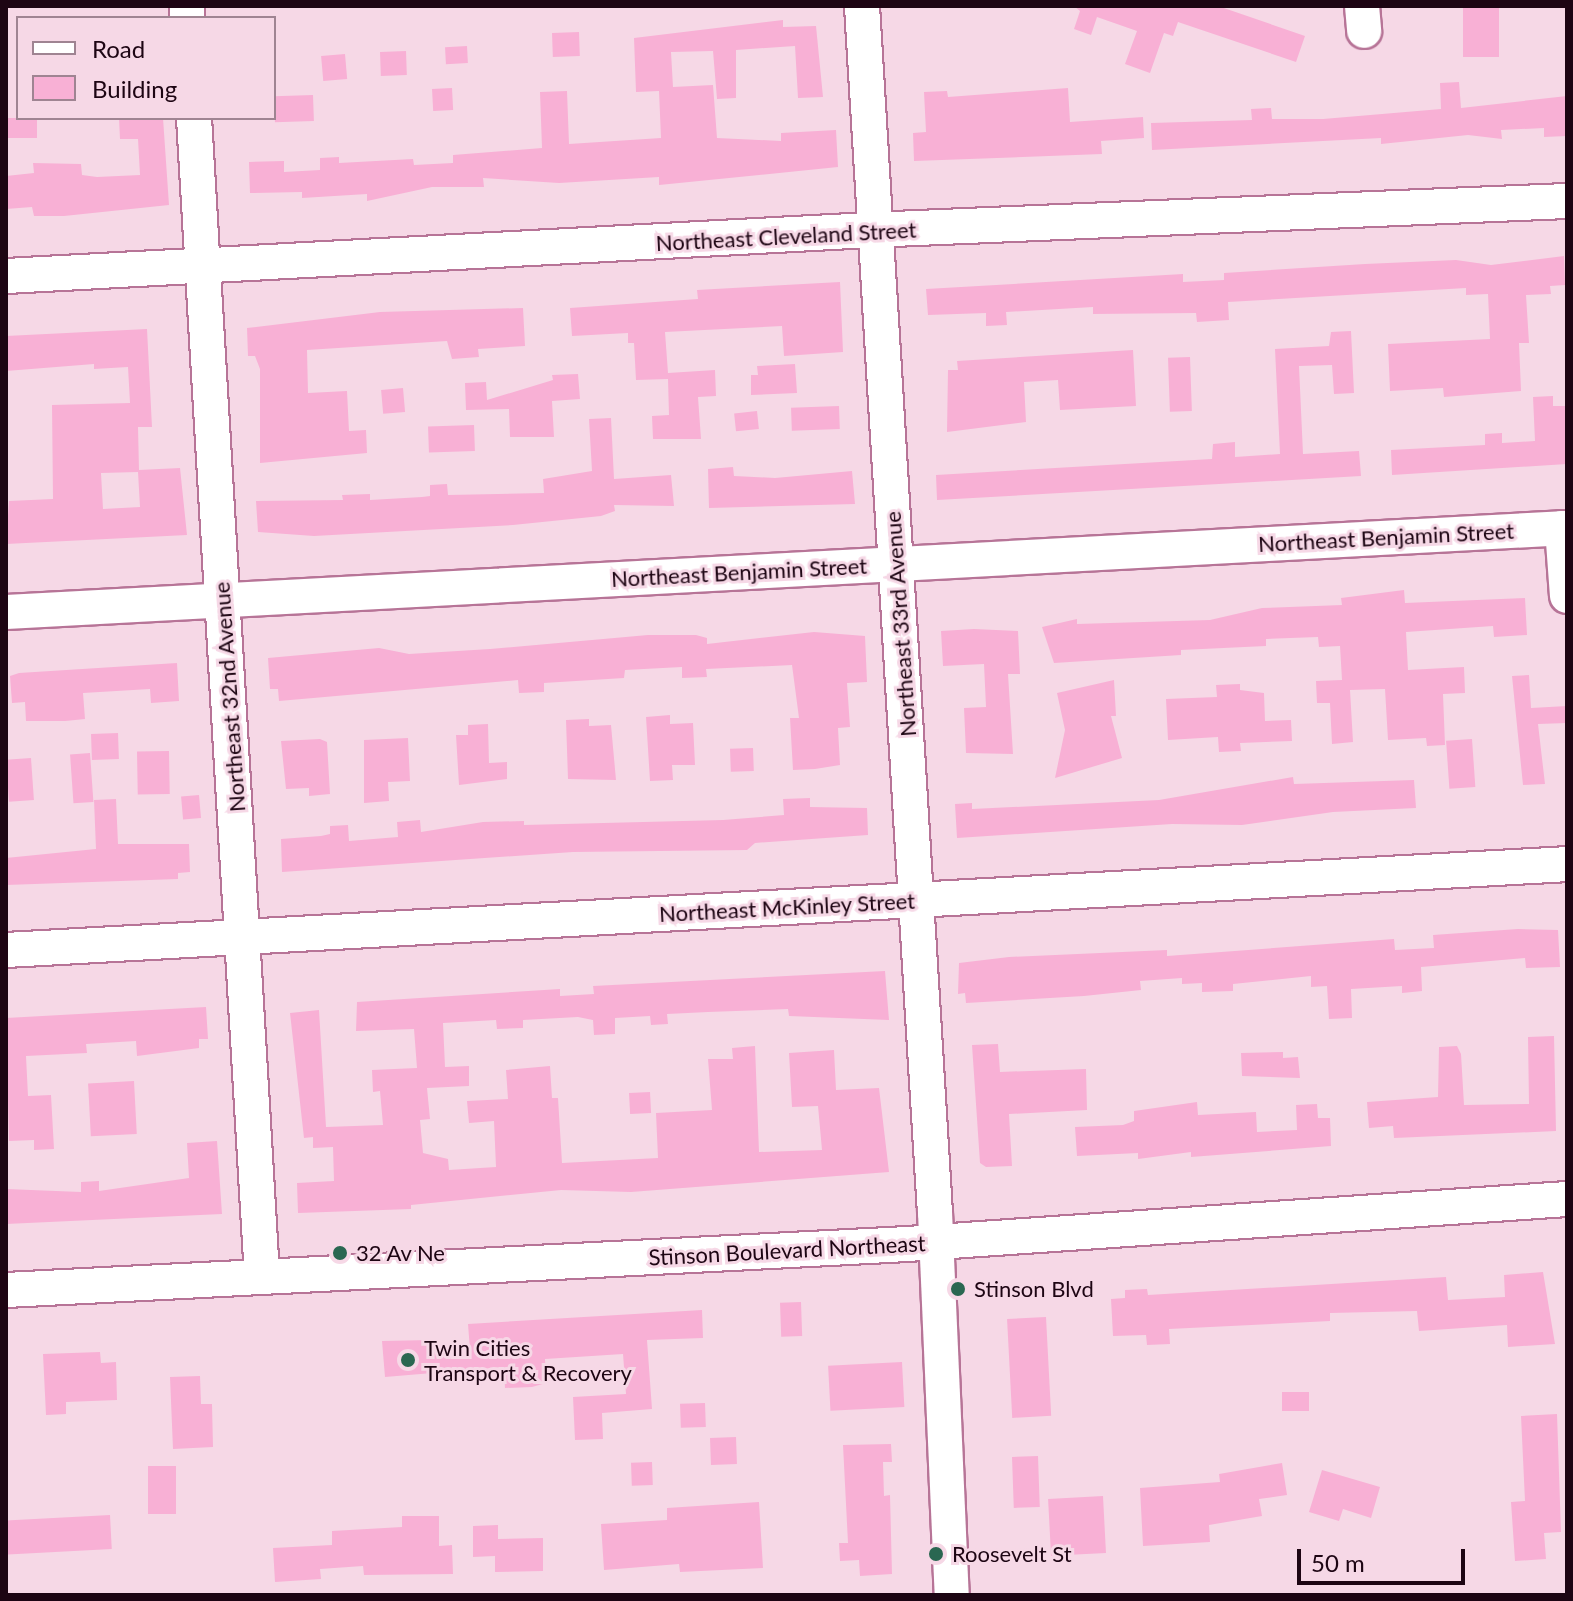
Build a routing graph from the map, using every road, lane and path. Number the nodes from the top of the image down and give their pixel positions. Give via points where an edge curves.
1 (862, 6) edge
2 (194, 120) edge
3 (1567, 201) edge
4 (876, 232) junction
5 (203, 266) junction
6 (6, 276) edge
7 (1565, 528) edge
8 (896, 563) junction
9 (1567, 596) edge
10 (224, 600) junction
11 (6, 612) edge
12 (1567, 864) edge
13 (916, 900) junction
14 (244, 937) junction
15 (6, 950) edge
16 (1567, 1199) edge
17 (937, 1242) junction
18 (262, 1276) junction
19 (6, 1290) edge
20 (952, 1595) edge

1 - 4 street, Northeast 33rd Avenue
2 - 5 street, Northeast 32nd Avenue
3 - 4 street, Northeast Cleveland Street
4 - 5 street, Northeast Cleveland Street
4 - 8 street, Northeast 33rd Avenue
5 - 6 street, Northeast Cleveland Street
5 - 10 street, Northeast 32nd Avenue
7 - 8 street, Northeast Benjamin Street
7 - 9 street
8 - 10 street, Northeast Benjamin Street
8 - 13 street, Northeast 33rd Avenue
10 - 11 street, Northeast Benjamin Street
10 - 14 street, Northeast 32nd Avenue
12 - 13 street, Northeast McKinley Street
13 - 14 street, Northeast McKinley Street
13 - 17 street, Northeast 33rd Avenue
14 - 15 street, Northeast McKinley Street
14 - 18 street, Northeast 32nd Avenue
16 - 17 street, Stinson Boulevard Northeast
17 - 18 street, Stinson Boulevard Northeast
17 - 20 street, Northeast 33rd Avenue
18 - 19 street, Stinson Boulevard Northeast

